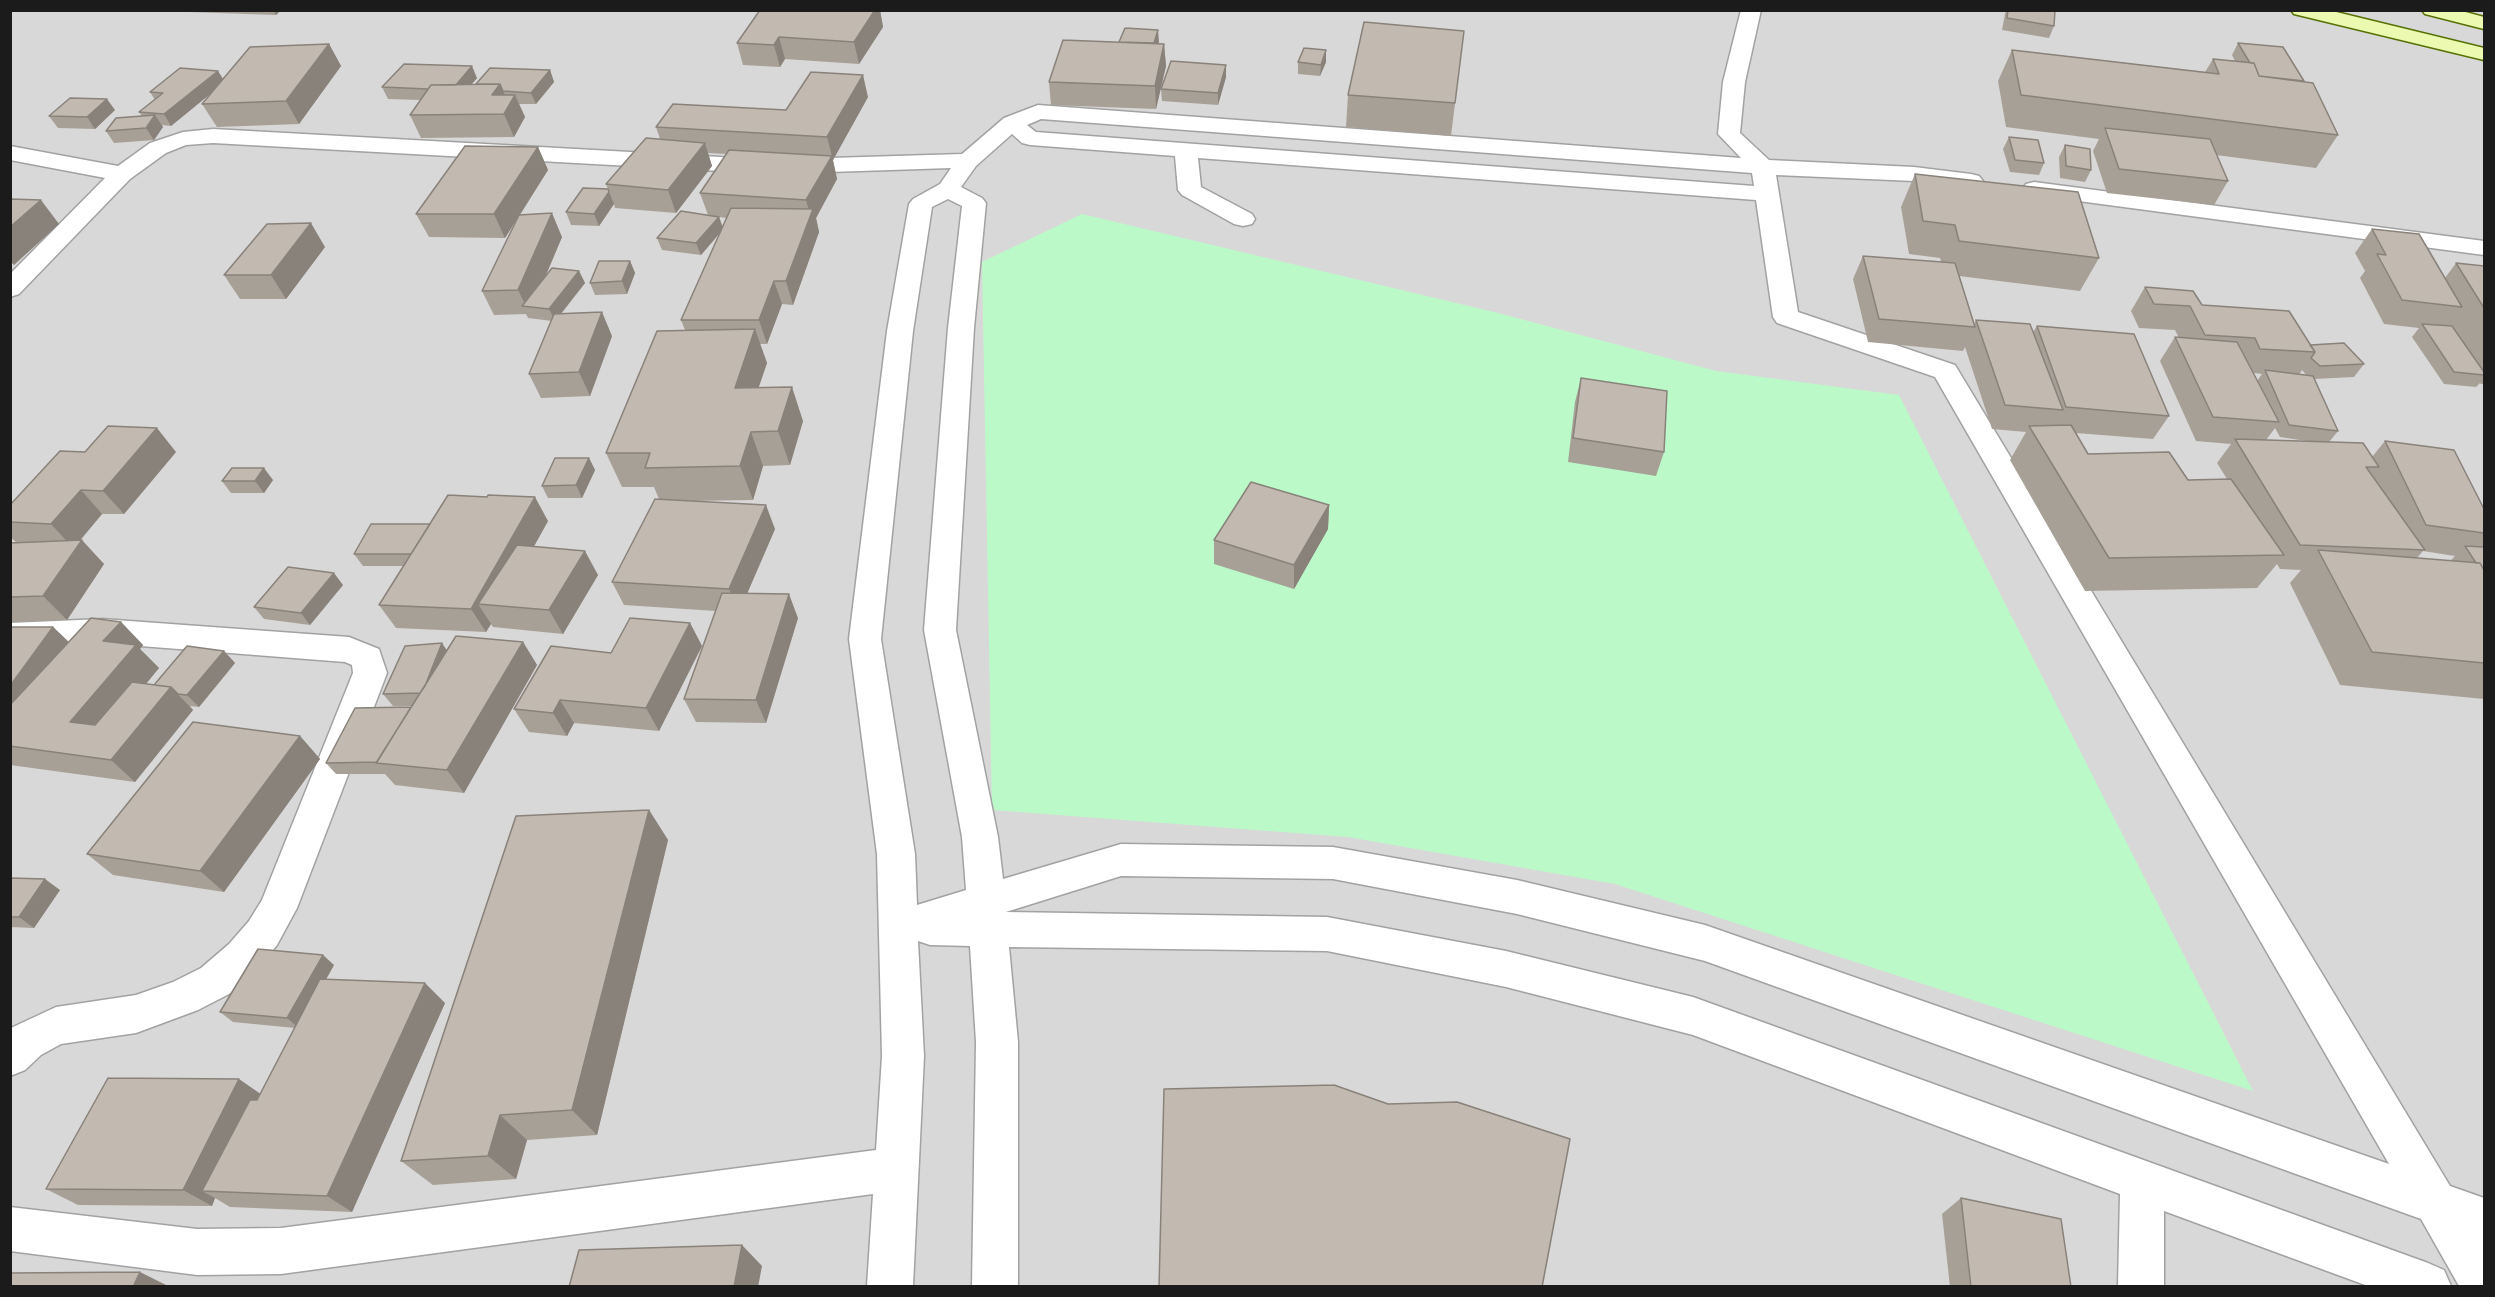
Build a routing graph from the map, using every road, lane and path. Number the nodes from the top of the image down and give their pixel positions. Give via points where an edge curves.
1 (1751, 10) edge
2 (2301, 10) edge
3 (2432, 10) edge
4 (2484, 22) edge
5 (2484, 54) edge
6 (1012, 123) junction
7 (1729, 134) junction
8 (1186, 150) junction
9 (10, 153) edge
10 (968, 161) junction
11 (1688, 161) junction
12 (122, 174) junction
13 (1765, 180) junction
14 (948, 189) junction
15 (1243, 219) dead end
16 (2484, 248) edge
17 (10, 289) edge
18 (10, 634) edge
19 (987, 915) junction
20 (898, 928) junction
21 (10, 1056) edge
22 (897, 1168) junction
23 (2142, 1181) junction
24 (2435, 1202) junction
25 (2484, 1220) edge
26 (10, 1229) edge
27 (2484, 1285) edge
28 (890, 1287) edge
29 (995, 1287) edge
30 (2141, 1287) edge
31 (2428, 1287) edge

1 - 7 street via 1734,82
2 - 5 street
3 - 4 street
6 - 8 street via 1030,138
6 - 10 street
6 - 11 street via 1038,112
7 - 11 street via 1719,151
7 - 13 street
8 - 13 street
8 - 15 street via 1190,190
9 - 12 street
10 - 12 street via 722,164 213,135 183,139 158,148
10 - 14 street
11 - 13 street
12 - 17 street
13 - 16 street via 1914,174
13 - 24 street via 1786,317 1945,371
14 - 19 street via 974,203 961,328 940,630 980,837
14 - 20 street via 921,204 900,331 865,639 896,854
18 - 21 street via 102,632 349,650 367,658 370,673 278,908 243,957 215,981 184,998 136,1014 56,1026 27,1041
19 - 20 street
19 - 23 street via 1327,934 1506,969 1694,1016
19 - 24 street via 1121,860 1333,863 1516,897 1706,943
19 - 29 street via 997,1042
20 - 22 street via 903,1056
22 - 26 street via 281,1251 196,1252
22 - 28 street
23 - 30 street
23 - 31 street
24 - 25 street
24 - 27 street

